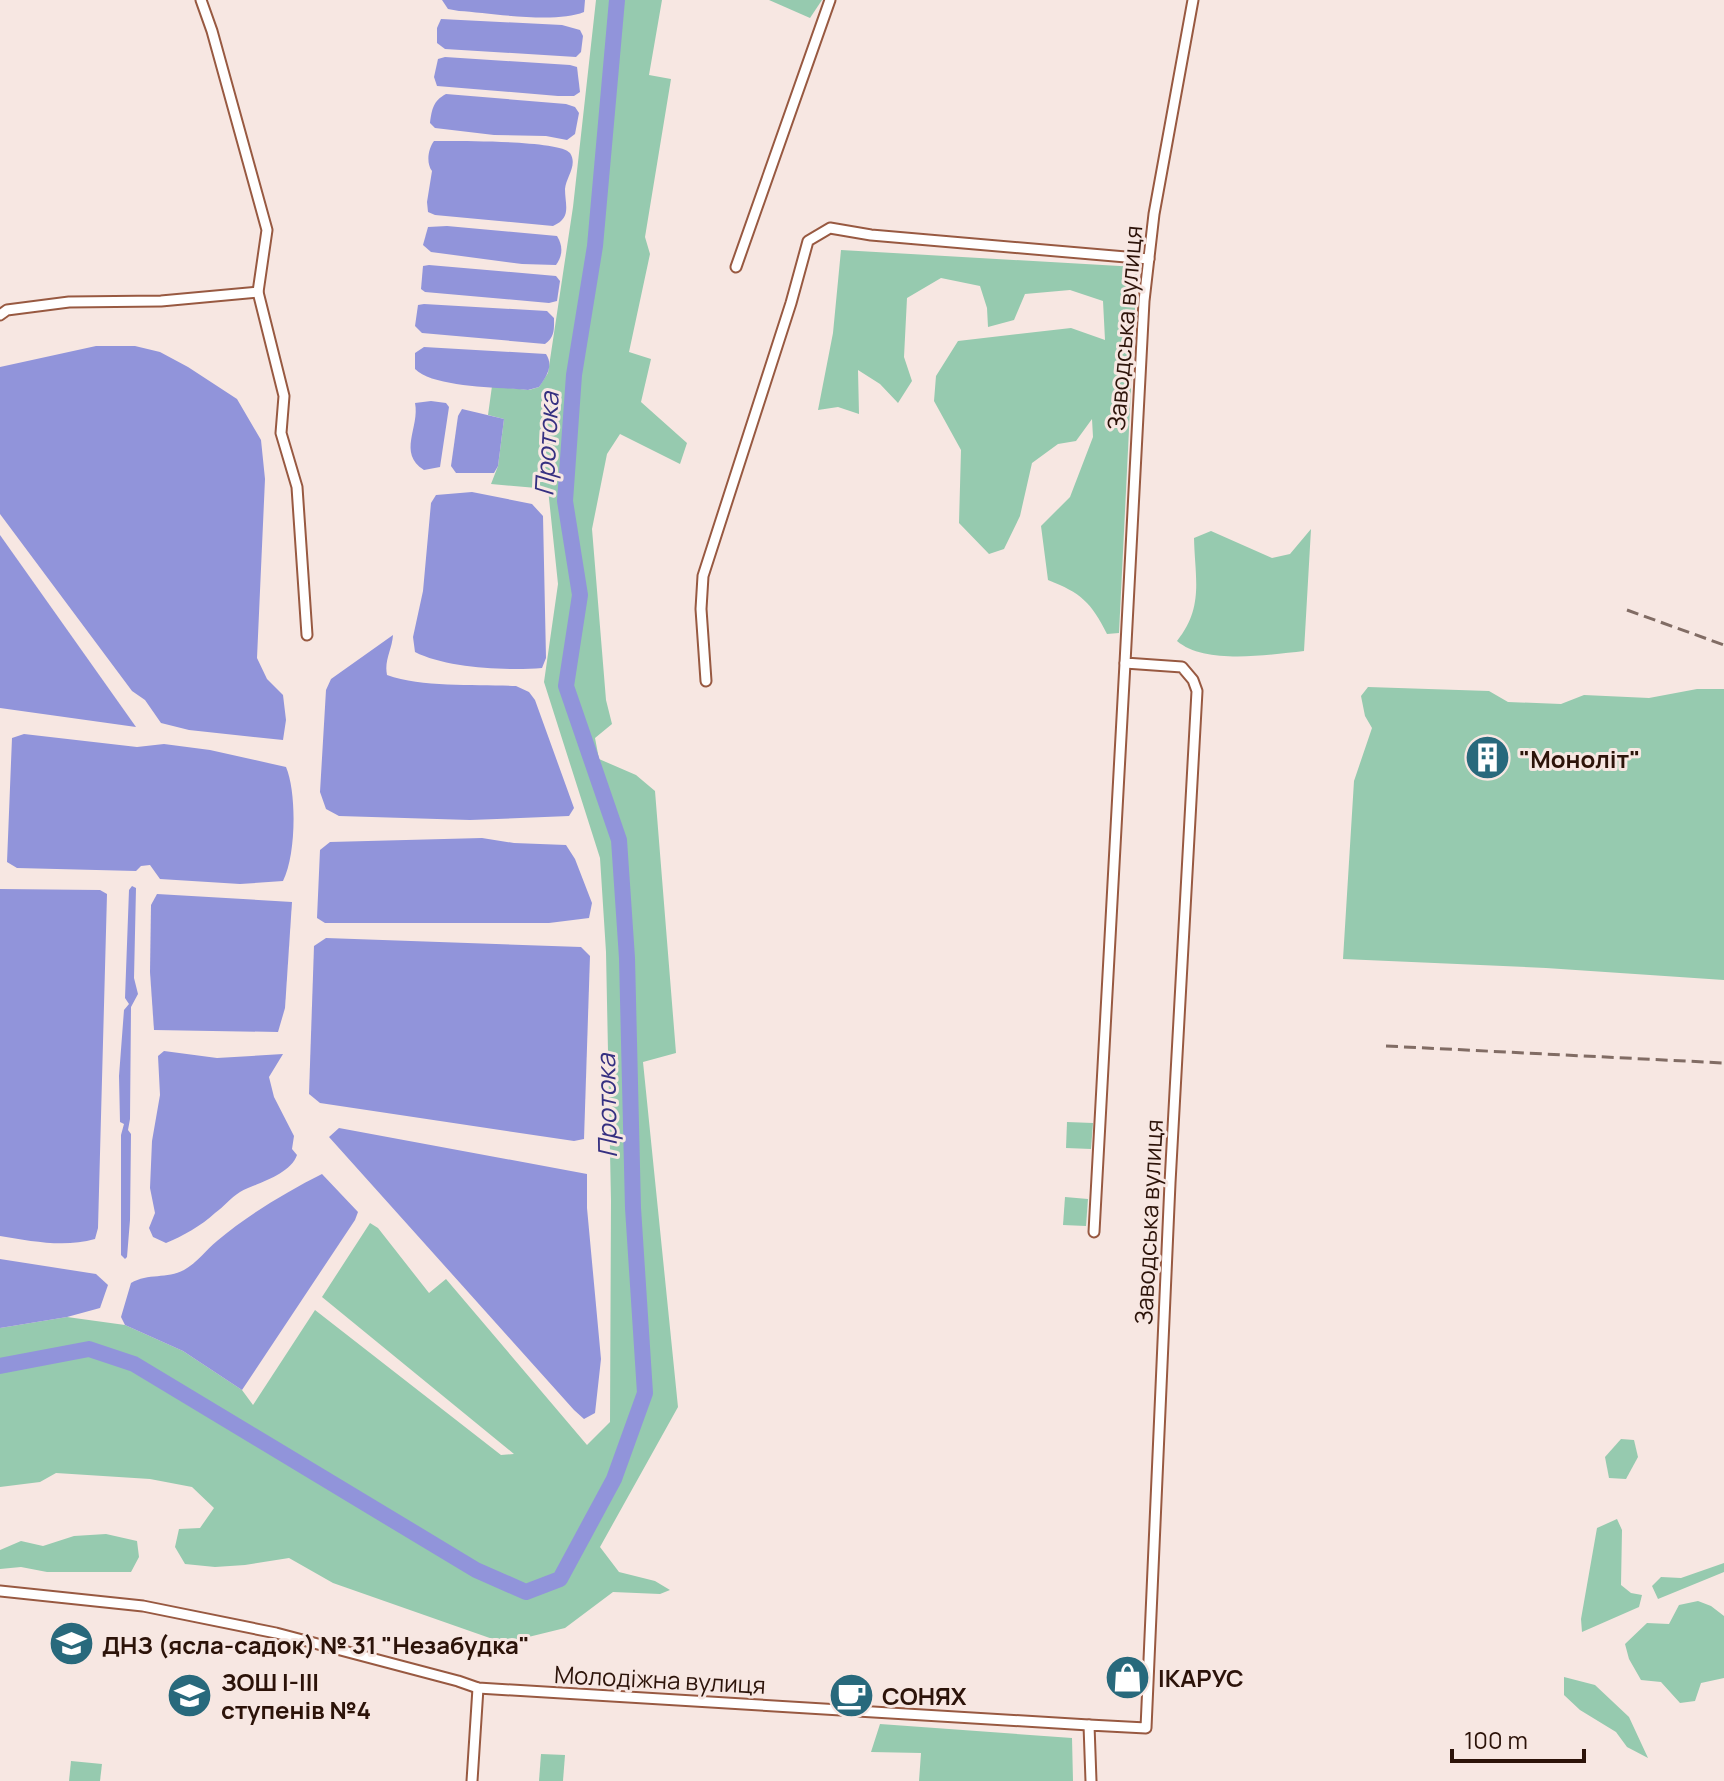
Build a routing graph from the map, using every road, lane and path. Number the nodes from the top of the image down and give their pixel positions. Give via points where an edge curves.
1 (201, 0) edge
2 (830, 0) edge
3 (1193, 0) edge
4 (1149, 259) junction
5 (736, 267) dead end
6 (258, 292) junction
7 (0, 315) edge
8 (307, 635) dead end
9 (1125, 663) junction
10 (706, 681) dead end
11 (1094, 1232) dead end
12 (0, 1591) edge
13 (478, 1688) junction
14 (1089, 1725) junction
15 (472, 1781) edge
16 (1091, 1781) edge

1 - 6 street via 267,230
2 - 5 street
3 - 4 street, Заводська вулиця
4 - 9 street, Заводська вулиця
4 - 10 street via 830,228 808,241 703,576
6 - 7 street via 69,302
6 - 8 street via 284,396 281,433 297,487
9 - 11 street, Заводська вулиця
9 - 14 street, Заводська вулиця via 1182,667 1197,691 1146,1728
12 - 13 street, Молодіжна вулиця via 143,1606 276,1633
13 - 14 street, Молодіжна вулиця
13 - 15 street
14 - 16 street

